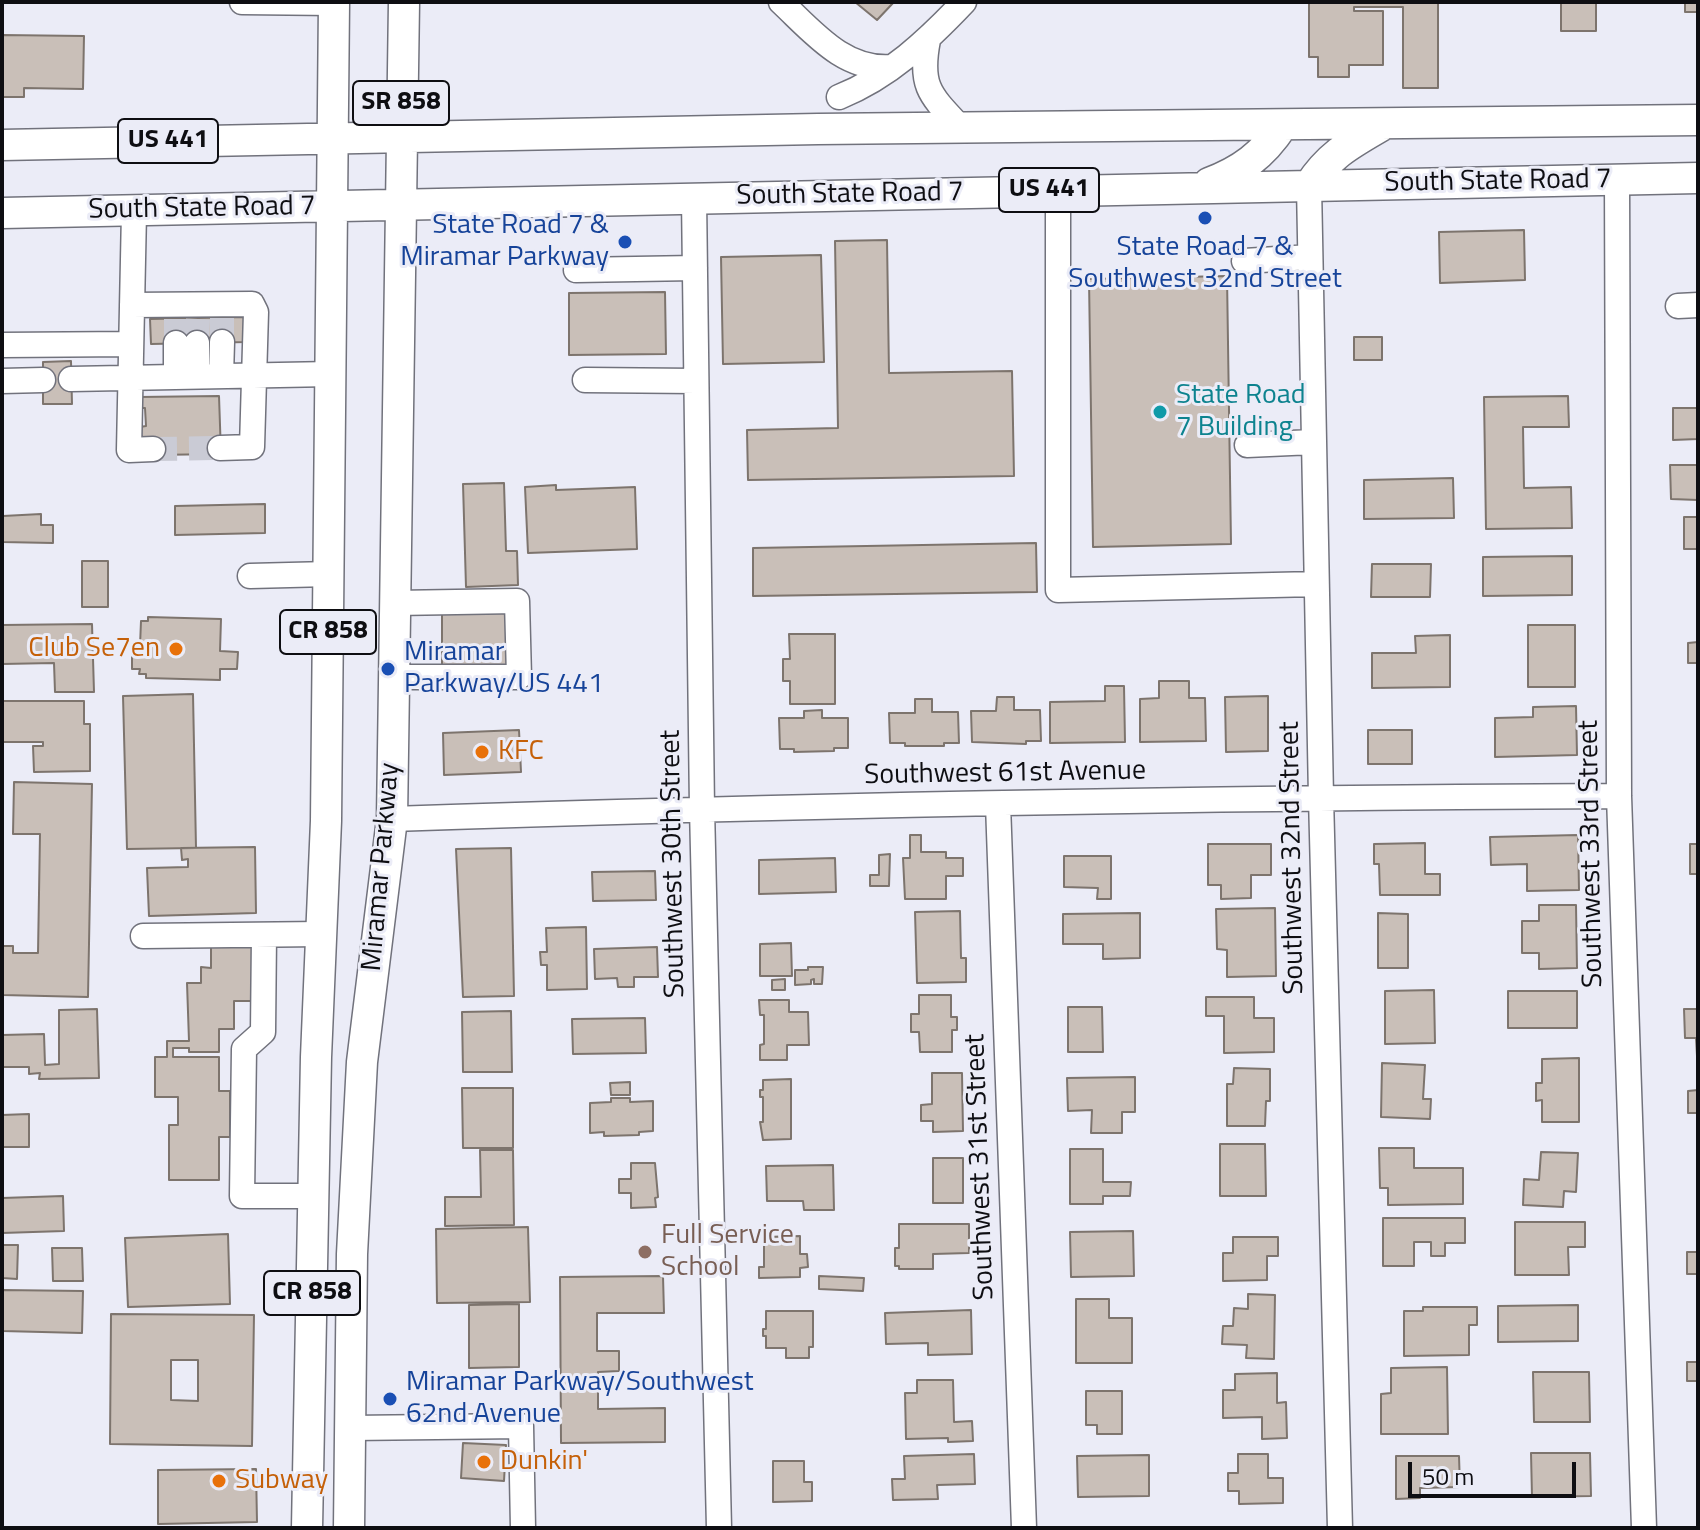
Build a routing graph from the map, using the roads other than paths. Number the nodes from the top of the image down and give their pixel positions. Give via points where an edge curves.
1 (242, 2) edge
2 (334, 2) edge
3 (404, 2) edge
4 (781, 2) edge
5 (964, 2) edge
6 (928, 40) junction
7 (834, 51) junction
8 (892, 67) junction
9 (839, 97) junction
10 (1698, 120) edge
11 (1383, 125) junction
12 (1282, 126) junction
13 (960, 127) junction
14 (818, 129) junction
15 (401, 136) junction
16 (334, 138) junction
17 (2, 145) edge
18 (1698, 178) edge
19 (1617, 179) junction
20 (1309, 186) junction
21 (1196, 188) junction
22 (1058, 190) junction
23 (694, 198) junction
24 (401, 204) junction
25 (333, 206) junction
26 (134, 212) junction
27 (2, 213) edge
28 (1310, 257) junction
29 (1244, 261) dead end
30 (695, 268) junction
31 (576, 270) dead end
32 (132, 305) junction
33 (131, 344) junction
34 (2, 345) edge
35 (331, 374) junction
36 (198, 376) junction
37 (255, 376) junction
38 (131, 377) junction
39 (71, 379) dead end
40 (43, 380) dead end
41 (585, 380) dead end
42 (2, 381) edge
43 (696, 381) junction
44 (1313, 442) junction
45 (1247, 445) dead end
46 (220, 448) tunnel mouth
47 (153, 449) tunnel mouth
48 (329, 574) junction
49 (250, 576) dead end
50 (1316, 584) junction
51 (395, 603) junction
52 (394, 677) junction
53 (1619, 796) junction
54 (1321, 797) junction
55 (998, 804) junction
56 (702, 808) junction
57 (392, 819) junction
58 (321, 934) junction
59 (264, 935) junction
60 (143, 936) dead end
61 (314, 1196) junction
62 (351, 1428) junction
63 (307, 1528) edge
64 (349, 1528) edge
65 (523, 1528) edge
66 (719, 1528) edge
67 (1024, 1528) edge
68 (1340, 1528) edge
69 (1644, 1528) edge

1 - 2 street
2 - 16 main road, SR 858
3 - 15 main road, SR 858
4 - 7 street
5 - 6 street
6 - 8 street
6 - 13 street via 923,65 928,87
7 - 8 street via 866,66
7 - 9 street via 841,74
8 - 9 street
9 - 14 street
10 - 11 main road, South State Road 7 / US 441
11 - 12 main road, South State Road 7 / US 441
11 - 20 main road via 1339,151
12 - 13 main road, South State Road 7 / US 441
12 - 21 main road via 1253,161
13 - 14 main road, South State Road 7 / US 441
14 - 15 main road, South State Road 7 / US 441
15 - 16 main road, South State Road 7 / US 441
15 - 24 main road, SR 858
16 - 17 main road, South State Road 7 / US 441
16 - 25 main road, SR 858
18 - 19 main road, South State Road 7 / US 441
19 - 20 main road, South State Road 7 / US 441
19 - 53 street, Southwest 33rd Street
20 - 21 main road, South State Road 7 / US 441
20 - 28 street, Southwest 32nd Street
21 - 22 main road, South State Road 7 / US 441
22 - 23 main road, South State Road 7 / US 441
22 - 50 street via 1058,590
23 - 24 main road, South State Road 7 / US 441
23 - 30 street, Southwest 30th Street
24 - 25 main road, South State Road 7 / US 441
24 - 51 main road, Miramar Parkway / CR 858
25 - 26 main road, South State Road 7 / US 441
25 - 35 main road, Miramar Parkway / CR 858
26 - 27 main road, South State Road 7 / US 441
26 - 32 street
28 - 29 street
28 - 44 street, Southwest 32nd Street
30 - 31 street
30 - 43 street, Southwest 30th Street
32 - 33 street
32 - 37 street via 199,311 252,304
33 - 34 street
33 - 38 street
35 - 37 street
35 - 48 main road, Miramar Parkway / CR 858
36 - 36 street via 198,343
36 - 37 street
36 - 38 street
37 - 46 street via 252,447
38 - 39 street
38 - 47 street via 129,450
40 - 42 street
41 - 43 street
43 - 56 street, Southwest 30th Street
44 - 45 street
44 - 50 street, Southwest 32nd Street
48 - 49 street
48 - 58 main road, Miramar Parkway / CR 858
50 - 54 street, Southwest 32nd Street
51 - 52 main road, Miramar Parkway / CR 858
51 - 52 street via 517,601 519,677
52 - 57 main road, Miramar Parkway / CR 858
53 - 54 street, Southwest 61st Avenue
53 - 69 street, Southwest 33rd Street
54 - 55 street, Southwest 61st Avenue
54 - 68 street, Southwest 32nd Street
55 - 56 street, Southwest 61st Avenue
55 - 67 street, Southwest 31st Street
56 - 57 street, Southwest 61st Avenue
56 - 66 street, Southwest 30th Street
57 - 62 main road, Miramar Parkway / CR 858 via 362,1062 352,1254
58 - 59 street
58 - 61 main road, Miramar Parkway / CR 858
59 - 60 street
59 - 61 street via 263,1032 244,1049 242,1196
61 - 63 main road, Miramar Parkway / CR 858
62 - 64 main road, Miramar Parkway / CR 858
62 - 65 street via 521,1426

